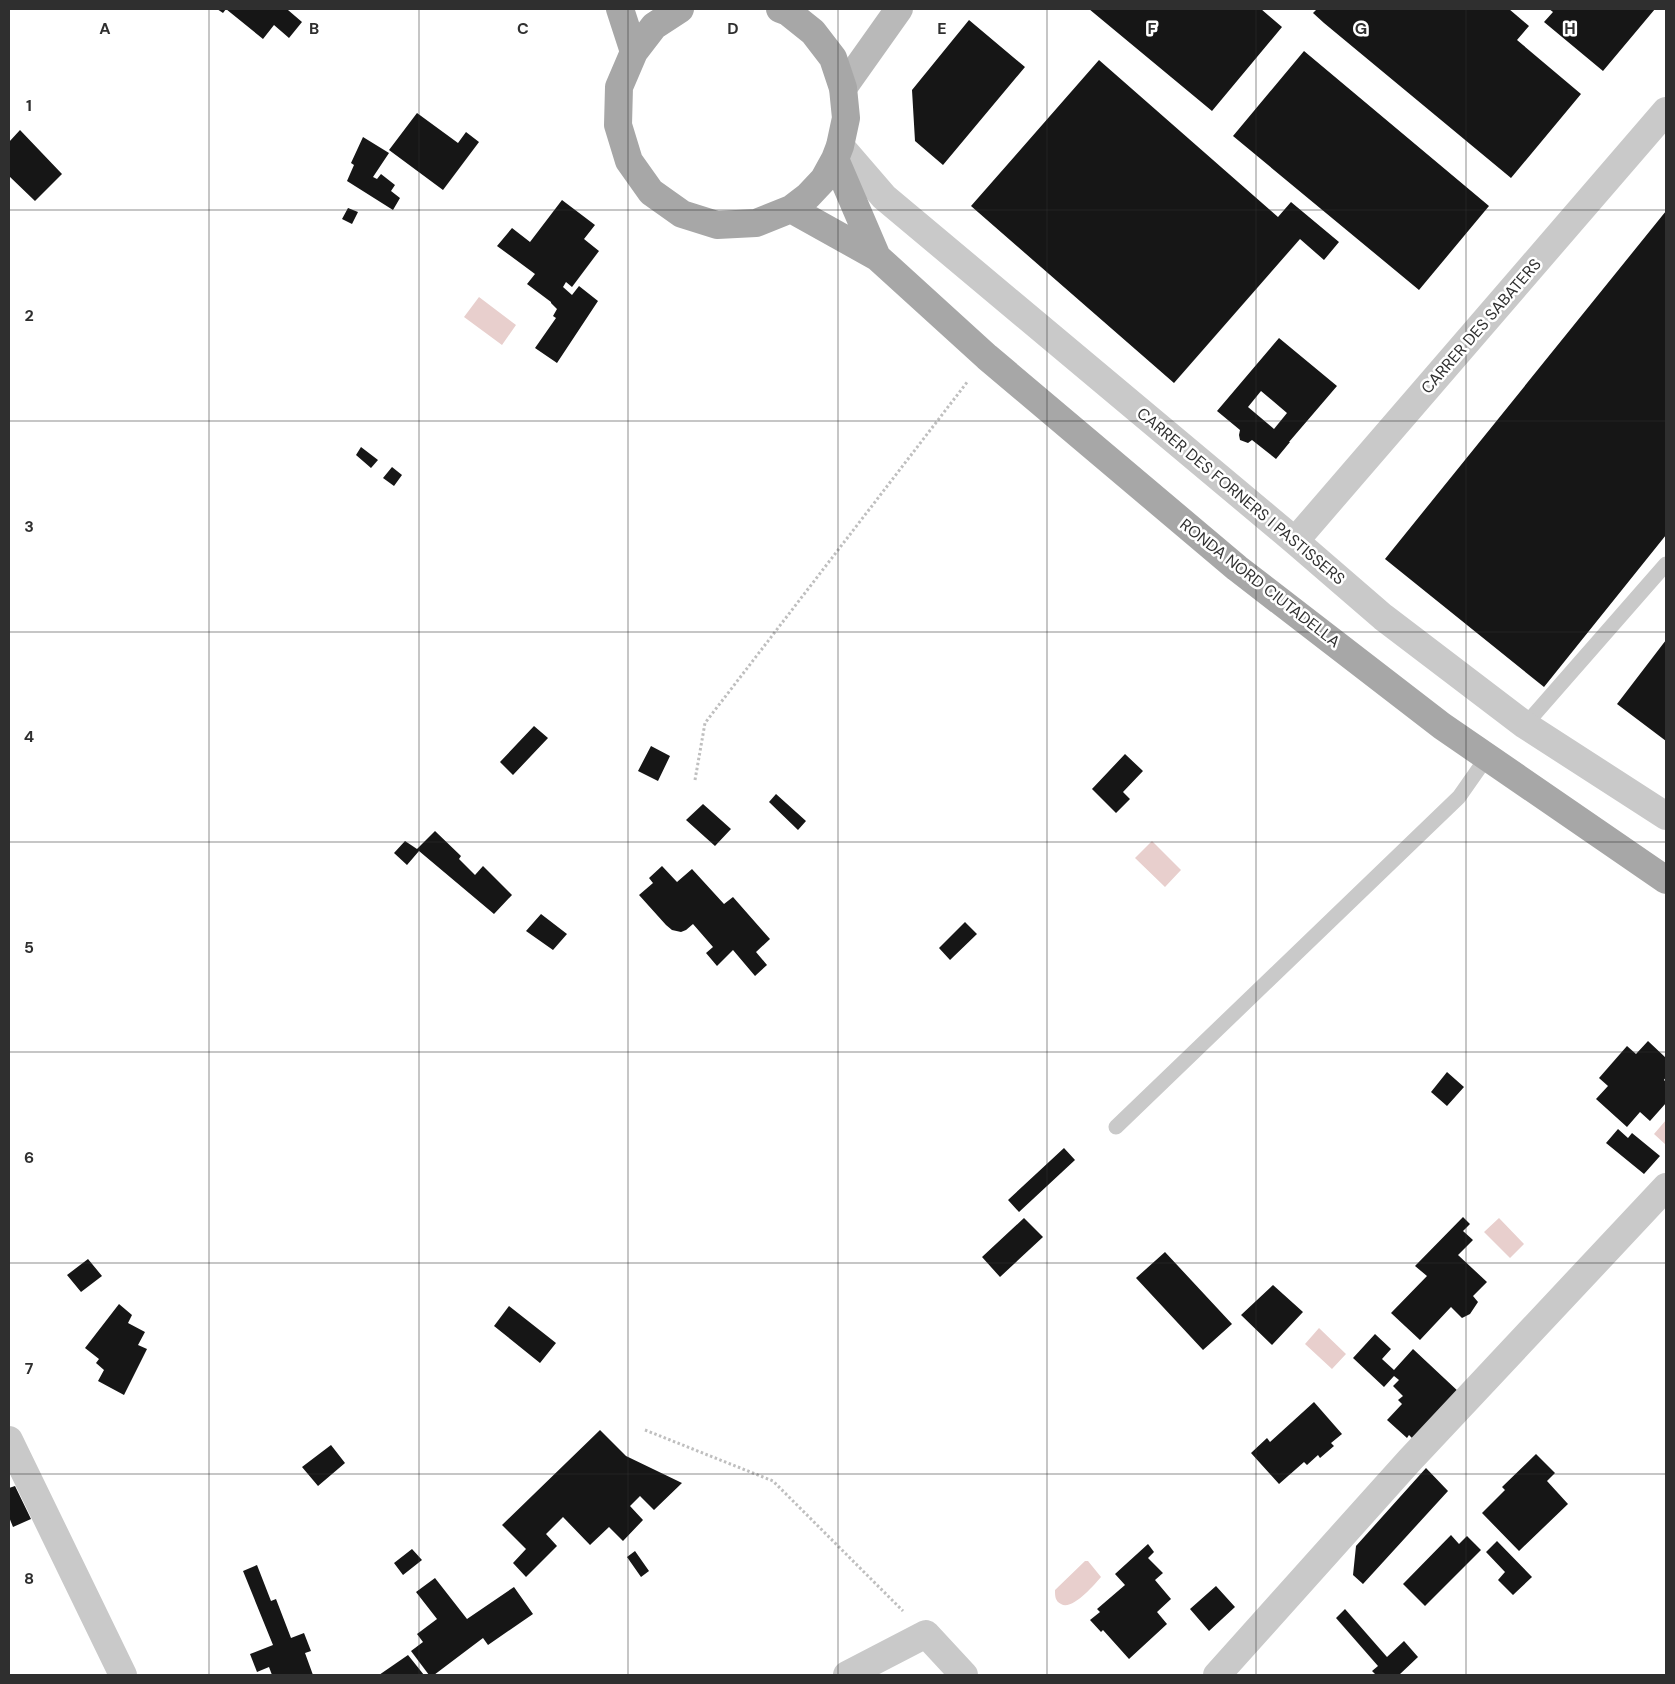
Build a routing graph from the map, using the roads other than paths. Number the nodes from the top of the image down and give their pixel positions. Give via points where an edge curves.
1 (620, 9) edge
2 (680, 9) edge
3 (899, 9) edge
4 (791, 10) edge
5 (634, 52) junction
6 (843, 88) junction
7 (1666, 111) edge
8 (838, 153) junction
9 (791, 210) junction
10 (876, 257) junction
11 (1295, 541) junction
12 (1666, 564) edge
13 (1525, 725) junction
14 (1487, 757) junction
15 (1666, 816) edge
16 (1666, 880) edge
17 (1116, 1127) dead end
18 (1666, 1187) edge
19 (9, 1440) edge
20 (123, 1675) edge
21 (847, 1675) edge
22 (964, 1675) edge
23 (1218, 1675) edge

1 - 5 main road
2 - 5 main road via 654,26
3 - 6 street
4 - 6 main road via 833,58
5 - 9 main road via 619,87 618,125 629,161 651,192 682,214 717,225 756,223
6 - 8 main road via 846,118
7 - 11 street, CARRER DES SABATERS
8 - 9 main road via 819,185
8 - 10 main road, RONDA NORD CIUTADELLA
8 - 11 street, CARRER DES FORNERS I PASTISSERS via 884,196
9 - 10 main road, RONDA NORD CIUTADELLA
10 - 14 main road, RONDA NORD CIUTADELLA via 987,357 1237,568
11 - 13 street, CARRER DES FORNERS I PASTISSERS via 1383,617
12 - 13 lane
13 - 15 street, CARRER DES FORNERS I PASTISSERS
14 - 16 main road, RONDA NORD CIUTADELLA
14 - 17 lane via 1459,797
18 - 23 street via 1409,1461
19 - 20 street
21 - 22 street via 926,1634

